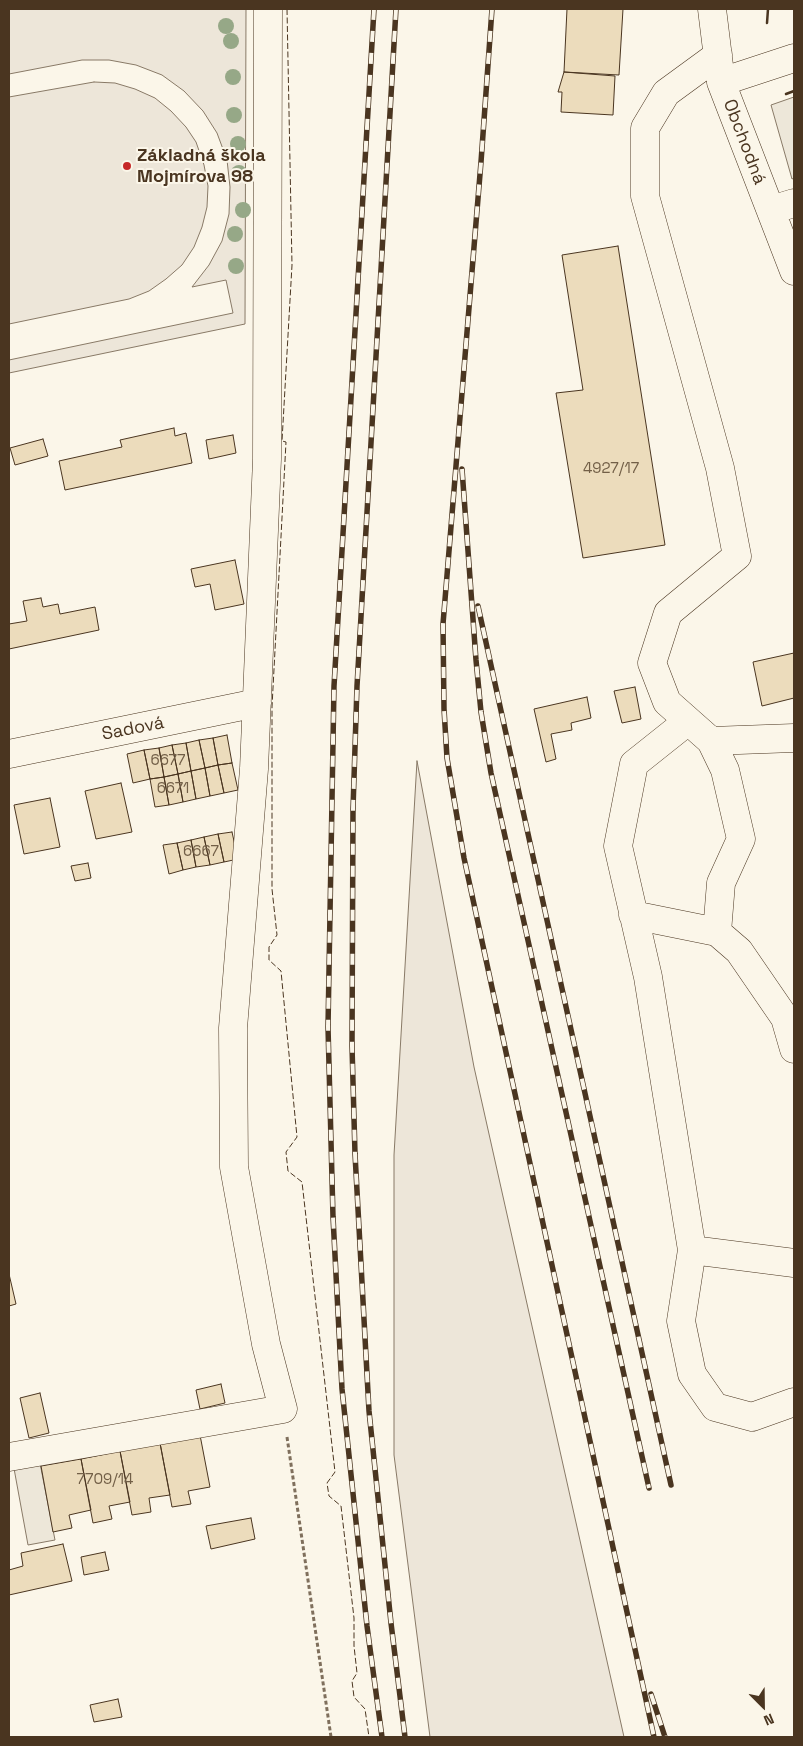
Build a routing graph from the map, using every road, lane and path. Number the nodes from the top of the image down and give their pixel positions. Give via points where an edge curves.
1 (268, 9) edge
2 (712, 9) edge
3 (718, 55) junction
4 (794, 58) edge
5 (721, 82) junction
6 (783, 206) edge
7 (794, 271) edge
8 (257, 704) junction
9 (688, 721) junction
10 (794, 738) edge
11 (710, 742) junction
12 (9, 754) edge
13 (633, 915) junction
14 (717, 932) junction
15 (794, 1049) edge
16 (692, 1250) junction
17 (794, 1263) edge
18 (794, 1402) edge
19 (282, 1409) junction
20 (9, 1457) edge
21 (331, 1737) edge

1 - 8 street via 267,459
2 - 3 street, Obchodná
3 - 5 street, Obchodná
3 - 9 street via 666,93 645,128 645,196 720,468 737,556 668,613 652,663 667,702
4 - 5 street
5 - 6 street, Obchodná
6 - 7 street, Obchodná
8 - 12 street, Sadová
8 - 19 street via 233,1028 234,1167 266,1344
9 - 11 street
9 - 13 street via 634,764 618,846
10 - 11 street
11 - 14 street via 724,770 741,839 722,883
13 - 14 street
13 - 16 street via 648,977
14 - 15 street via 739,951 785,1018
16 - 17 street
16 - 18 street via 681,1321 692,1374 715,1407 752,1417
19 - 20 street
19 - 21 path

